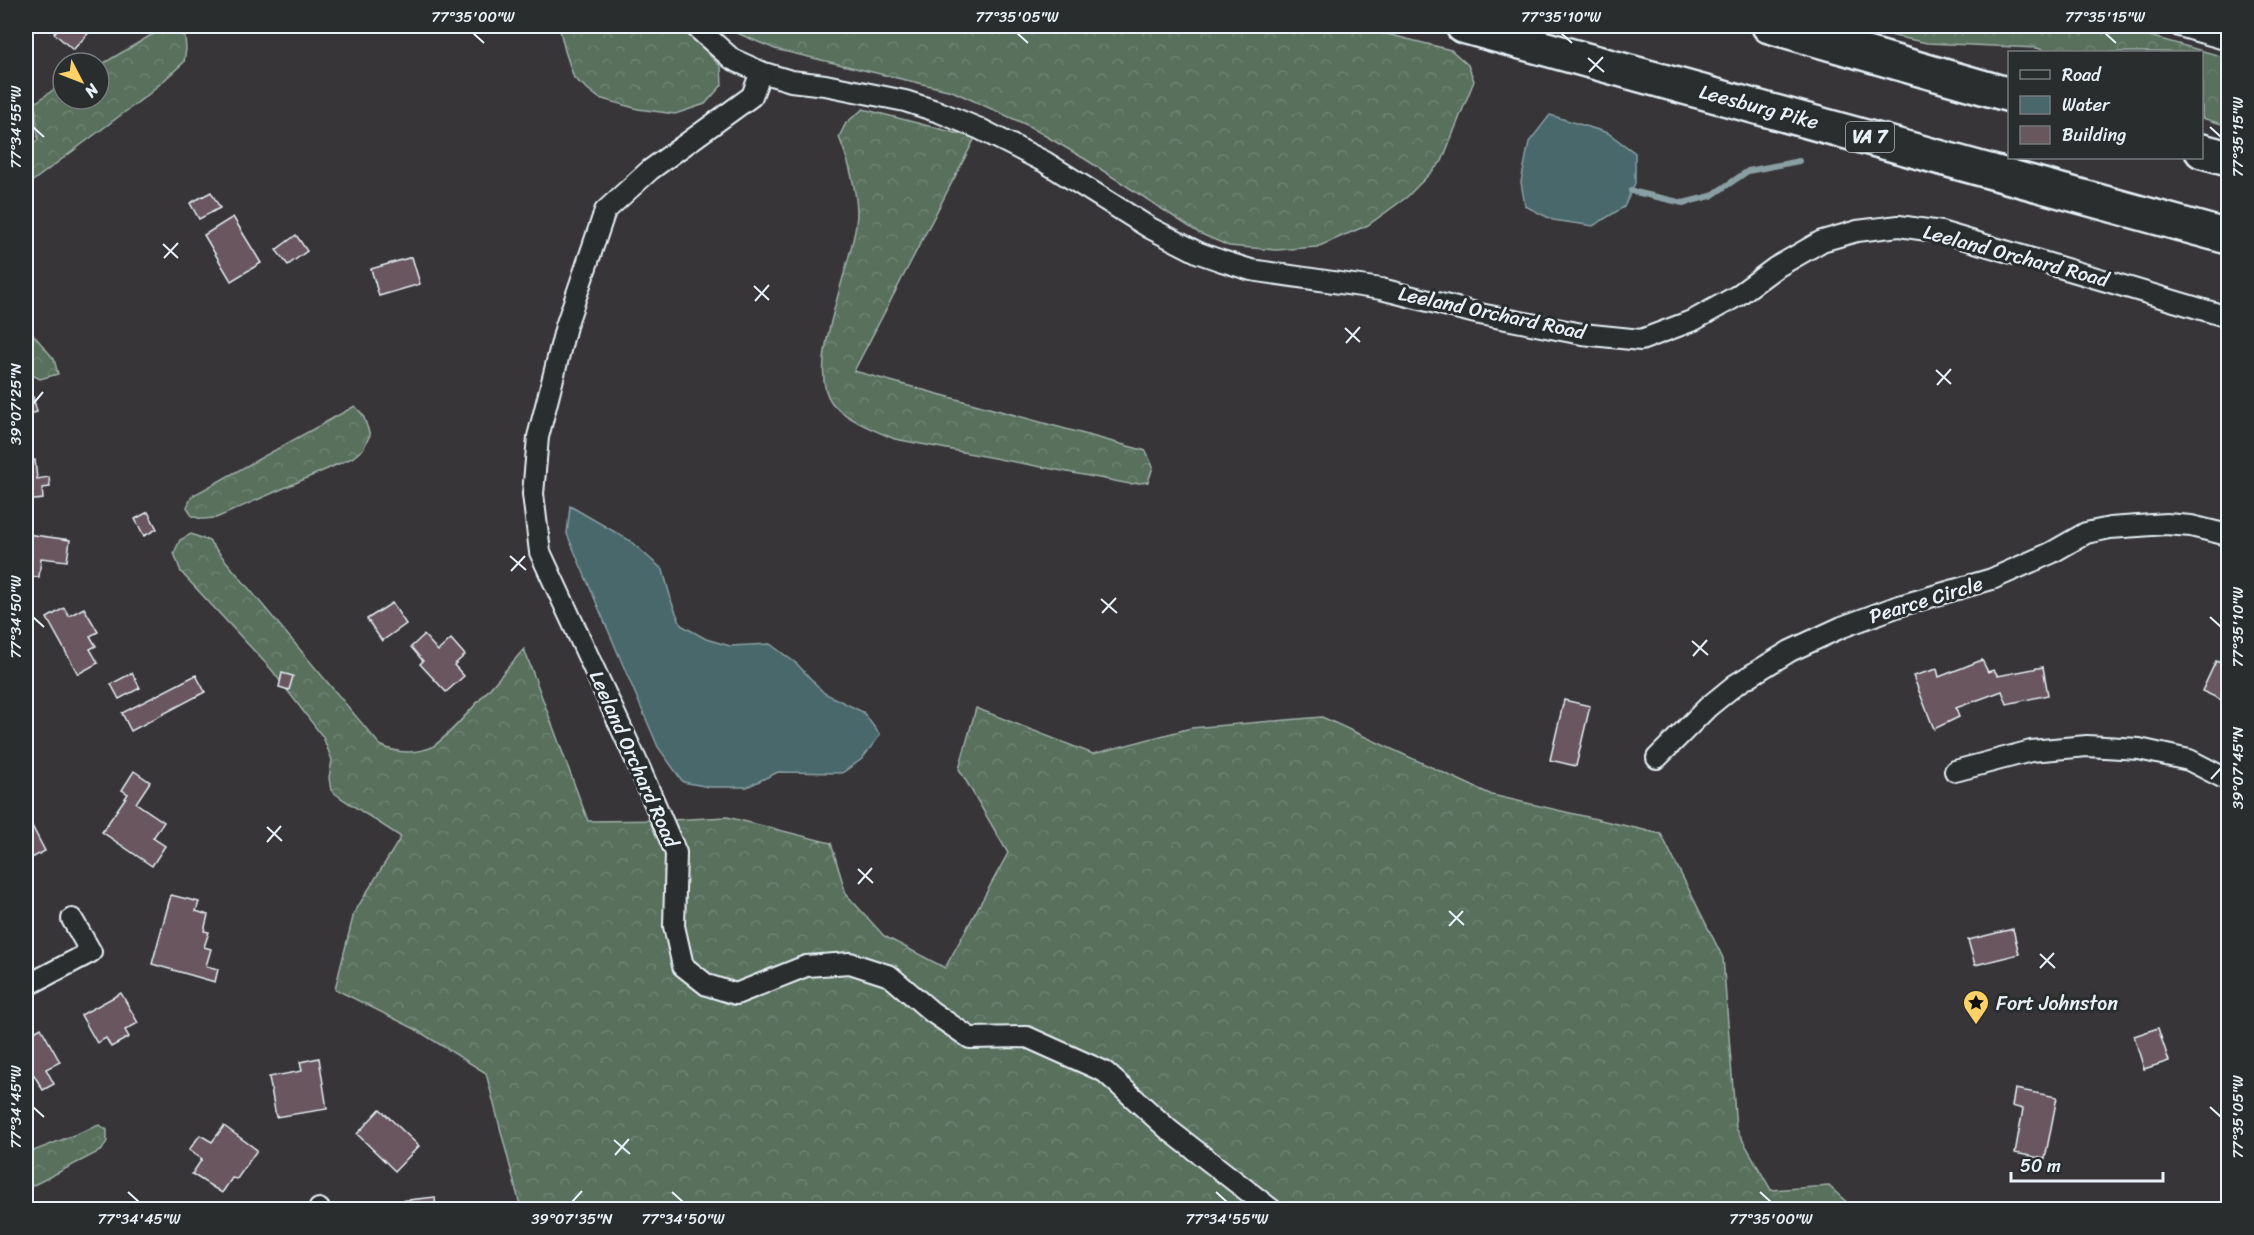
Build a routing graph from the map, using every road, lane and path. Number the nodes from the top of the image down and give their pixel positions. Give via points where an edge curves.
1 (694, 26) edge
2 (1463, 26) edge
3 (1769, 26) edge
4 (2179, 26) edge
5 (2229, 40) edge
6 (761, 72) junction
7 (2008, 94) edge
8 (2203, 151) edge
9 (2229, 158) edge
10 (2229, 237) edge
11 (2229, 317) edge
12 (2229, 535) edge
13 (1657, 758) dead end
14 (1955, 771) dead end
15 (2229, 780) edge
16 (72, 919) dead end
17 (26, 986) edge
18 (1272, 1209) edge

1 - 6 street, Leeland Orchard Road via 732,59
2 - 10 highway, Leesburg Pike / VA 7
3 - 7 highway
4 - 5 street
6 - 11 street, Leeland Orchard Road via 905,101 949,116 1008,142 1150,228 1222,261 1251,270 1381,289 1582,334 1641,340 1694,320 1822,241 1857,231 1899,226 1941,232
6 - 18 street, Leeland Orchard Road via 752,96 650,170 605,212 566,326 538,437 532,495 540,552 676,853 674,926 683,966 707,986 736,994 806,966 850,963 890,976 970,1038 1027,1036 1104,1072 1169,1130
8 - 9 highway
12 - 13 street, Pearce Circle via 2166,524 2107,528 2086,533 1992,579 1842,627 1790,651 1735,685
14 - 15 street via 2031,751 2087,746 2139,749 2189,760
16 - 17 street via 91,952

